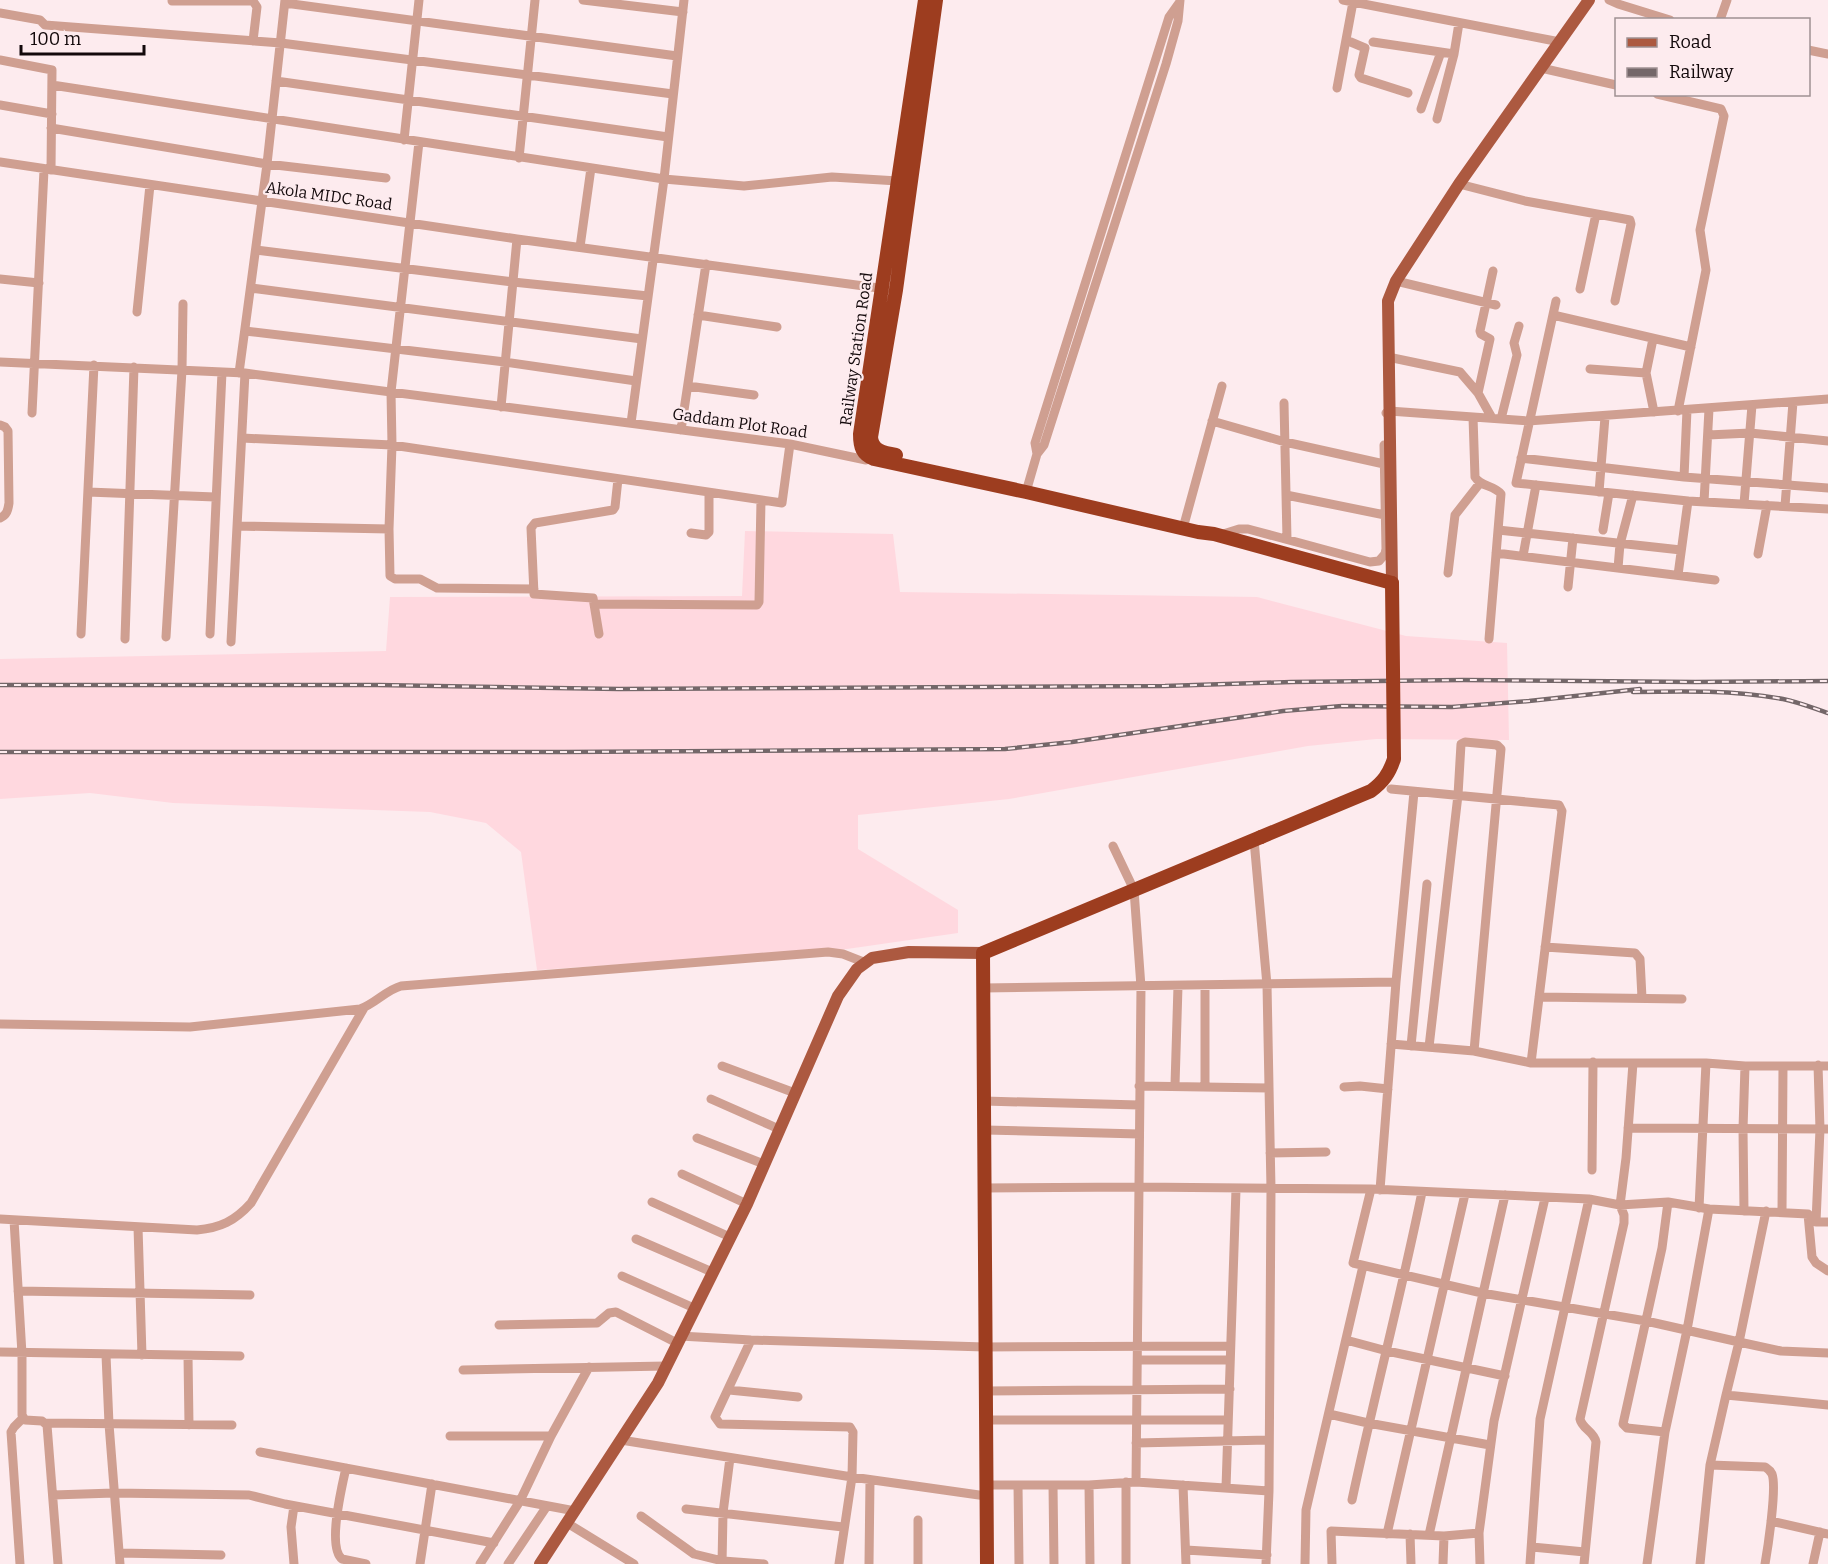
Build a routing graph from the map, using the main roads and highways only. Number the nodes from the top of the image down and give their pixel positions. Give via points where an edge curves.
1 (925, 0) edge
2 (936, 0) edge
3 (1589, 0) edge
4 (889, 289) junction
5 (1027, 488) junction
6 (1216, 535) junction
7 (1392, 582) junction
8 (983, 953) junction
9 (540, 1564) edge
10 (987, 1564) edge

1 - 4 highway, Railway Station Road via 898,181
2 - 4 highway, Railway Station Road
3 - 7 main road via 1459,184 1396,281 1388,301
4 - 5 highway, Railway Station Road via 860,434 861,448
5 - 6 highway
5 - 6 highway via 1200,524
6 - 7 highway
7 - 8 highway, bridge via 1394,759 1384,781 1371,791
8 - 9 main road via 909,952 872,958 857,969 838,996 747,1204 658,1383
8 - 10 highway

